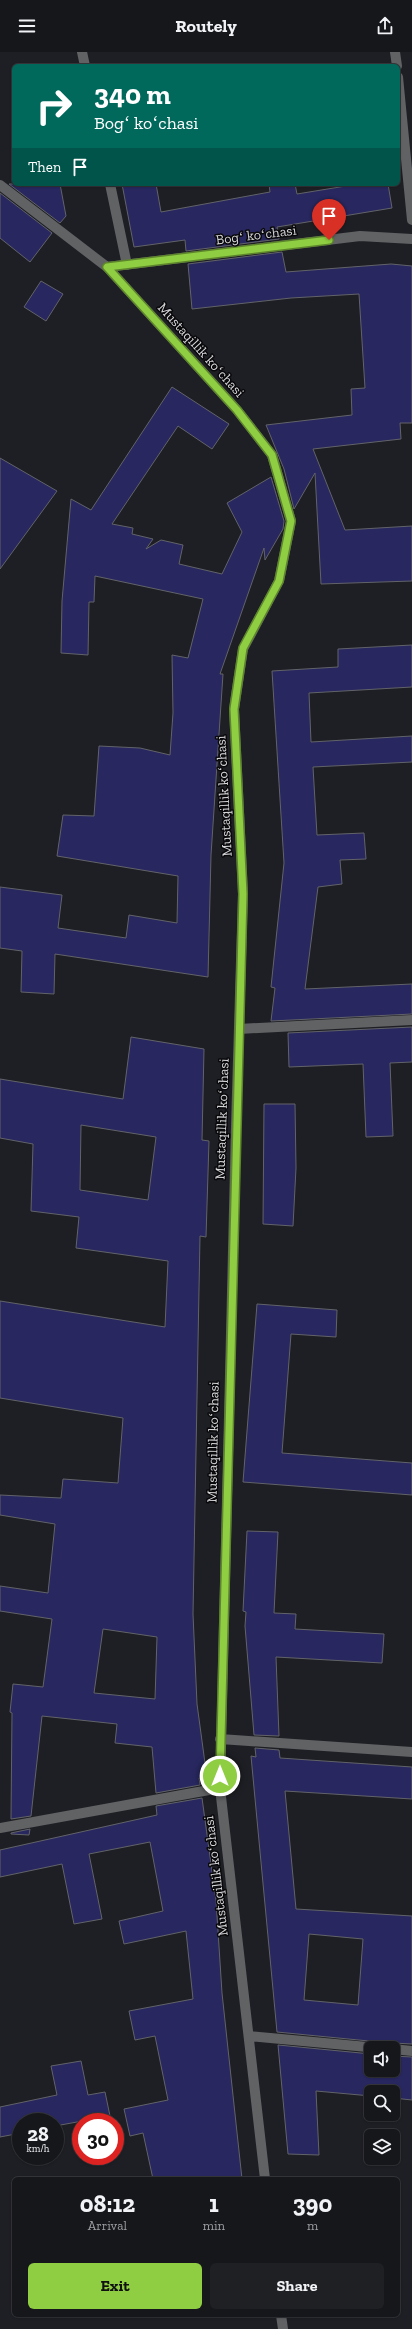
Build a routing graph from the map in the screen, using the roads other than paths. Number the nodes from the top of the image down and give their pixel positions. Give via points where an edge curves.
1 (82, 52) edge
2 (396, 52) edge
3 (85, 64) edge
4 (397, 64) edge
5 (400, 97) edge
6 (0, 185) edge
7 (110, 186) edge
8 (412, 220) edge
9 (412, 239) edge
10 (127, 265) junction
11 (107, 267) junction
12 (412, 1020) edge
13 (239, 1029) junction
14 (220, 1739) junction
15 (412, 1752) edge
16 (220, 1788) junction
17 (0, 1828) edge
18 (249, 2036) junction
19 (364, 2047) edge
20 (400, 2050) edge
21 (412, 2051) edge
22 (265, 2177) edge
23 (281, 2317) edge
24 (283, 2329) edge

1 - 3 street
2 - 4 street
5 - 8 street
6 - 11 street, Mustaqillik koʻchasi
7 - 10 street
9 - 10 street, Bogʻ koʻchasi via 360,236
10 - 11 street, Bogʻ koʻchasi
11 - 13 street, Mustaqillik koʻchasi via 237,410 272,455 291,521 279,581 243,648 234,709 243,894
12 - 13 street
13 - 14 street, Mustaqillik koʻchasi
14 - 15 street
14 - 16 street, Mustaqillik koʻchasi
16 - 17 street
16 - 18 street, Mustaqillik koʻchasi
18 - 19 street
18 - 22 street, Mustaqillik koʻchasi
20 - 21 street
23 - 24 street

